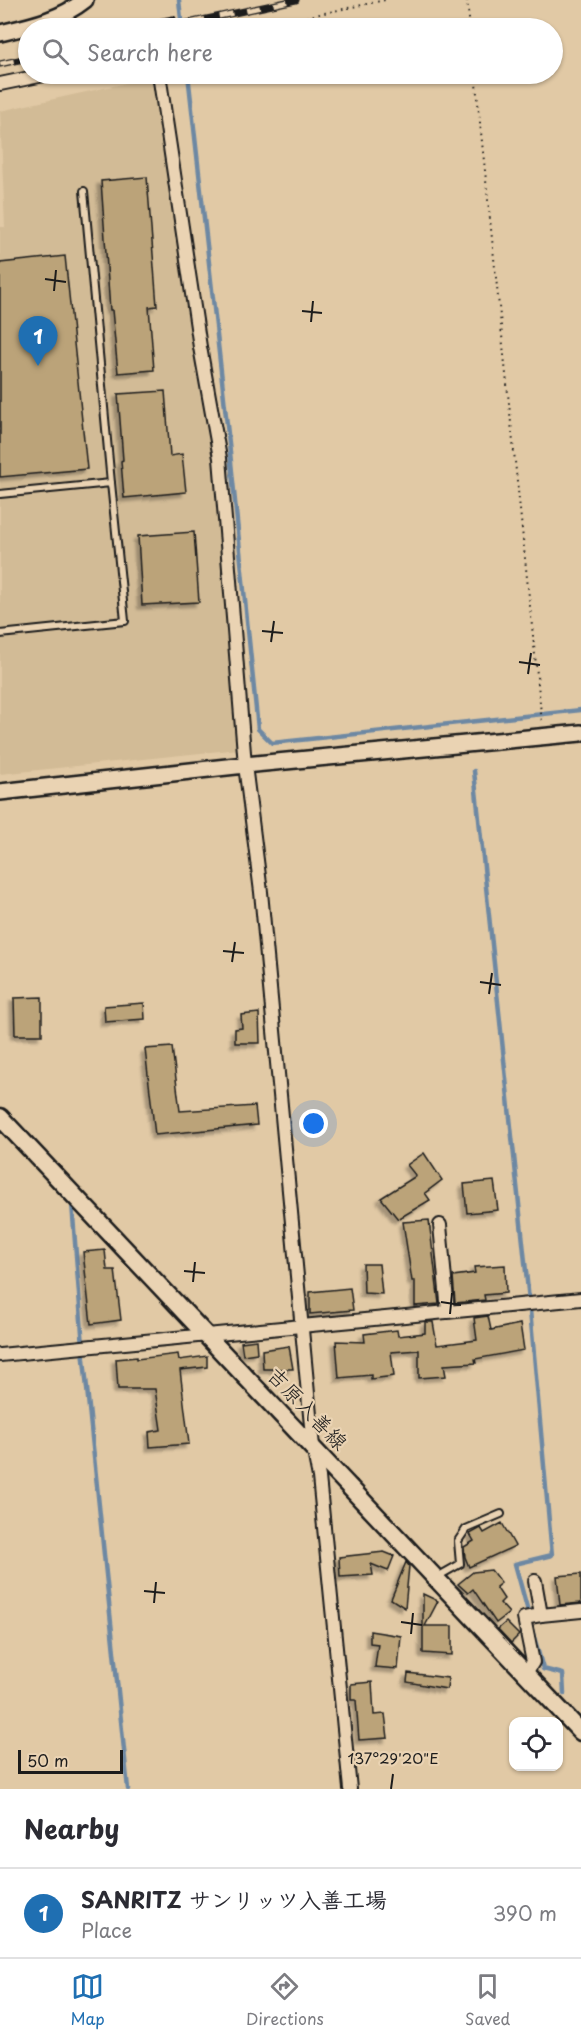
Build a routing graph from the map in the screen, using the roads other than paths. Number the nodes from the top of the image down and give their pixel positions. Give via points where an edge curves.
1 (85, 0) edge
2 (55, 18) edge
3 (18, 29) edge
4 (0, 33) edge
5 (18, 80) edge
6 (0, 84) edge
7 (161, 84) edge
8 (84, 191) dead end
9 (111, 483) junction
10 (0, 494) edge
11 (0, 634) edge
12 (581, 733) edge
13 (245, 765) junction
14 (0, 792) edge
15 (0, 1117) edge
16 (440, 1225) dead end
17 (581, 1299) edge
18 (448, 1312) junction
19 (303, 1327) junction
20 (205, 1335) junction
21 (0, 1355) edge
22 (312, 1447) junction
23 (501, 1514) dead end
24 (436, 1577) junction
25 (535, 1581) dead end
26 (581, 1611) edge
27 (541, 1615) junction
28 (526, 1673) junction
29 (581, 1732) edge
30 (350, 1789) edge

1 - 2 street
3 - 4 street
5 - 6 street
7 - 13 street via 220,458
8 - 9 lane
9 - 10 lane
9 - 11 lane via 125,621
12 - 13 street
13 - 14 street
13 - 19 street
15 - 20 main road, 吉原入善線
16 - 18 street
17 - 18 street
18 - 19 street
19 - 20 street
19 - 22 street
20 - 21 street
20 - 22 main road, 吉原入善線
22 - 24 main road, 吉原入善線
22 - 30 street via 319,1477
23 - 24 lane via 466,1529 458,1541 460,1564
24 - 28 main road, 吉原入善線
25 - 27 street
26 - 27 street
27 - 28 street via 524,1618 533,1662
28 - 29 main road, 吉原入善線

